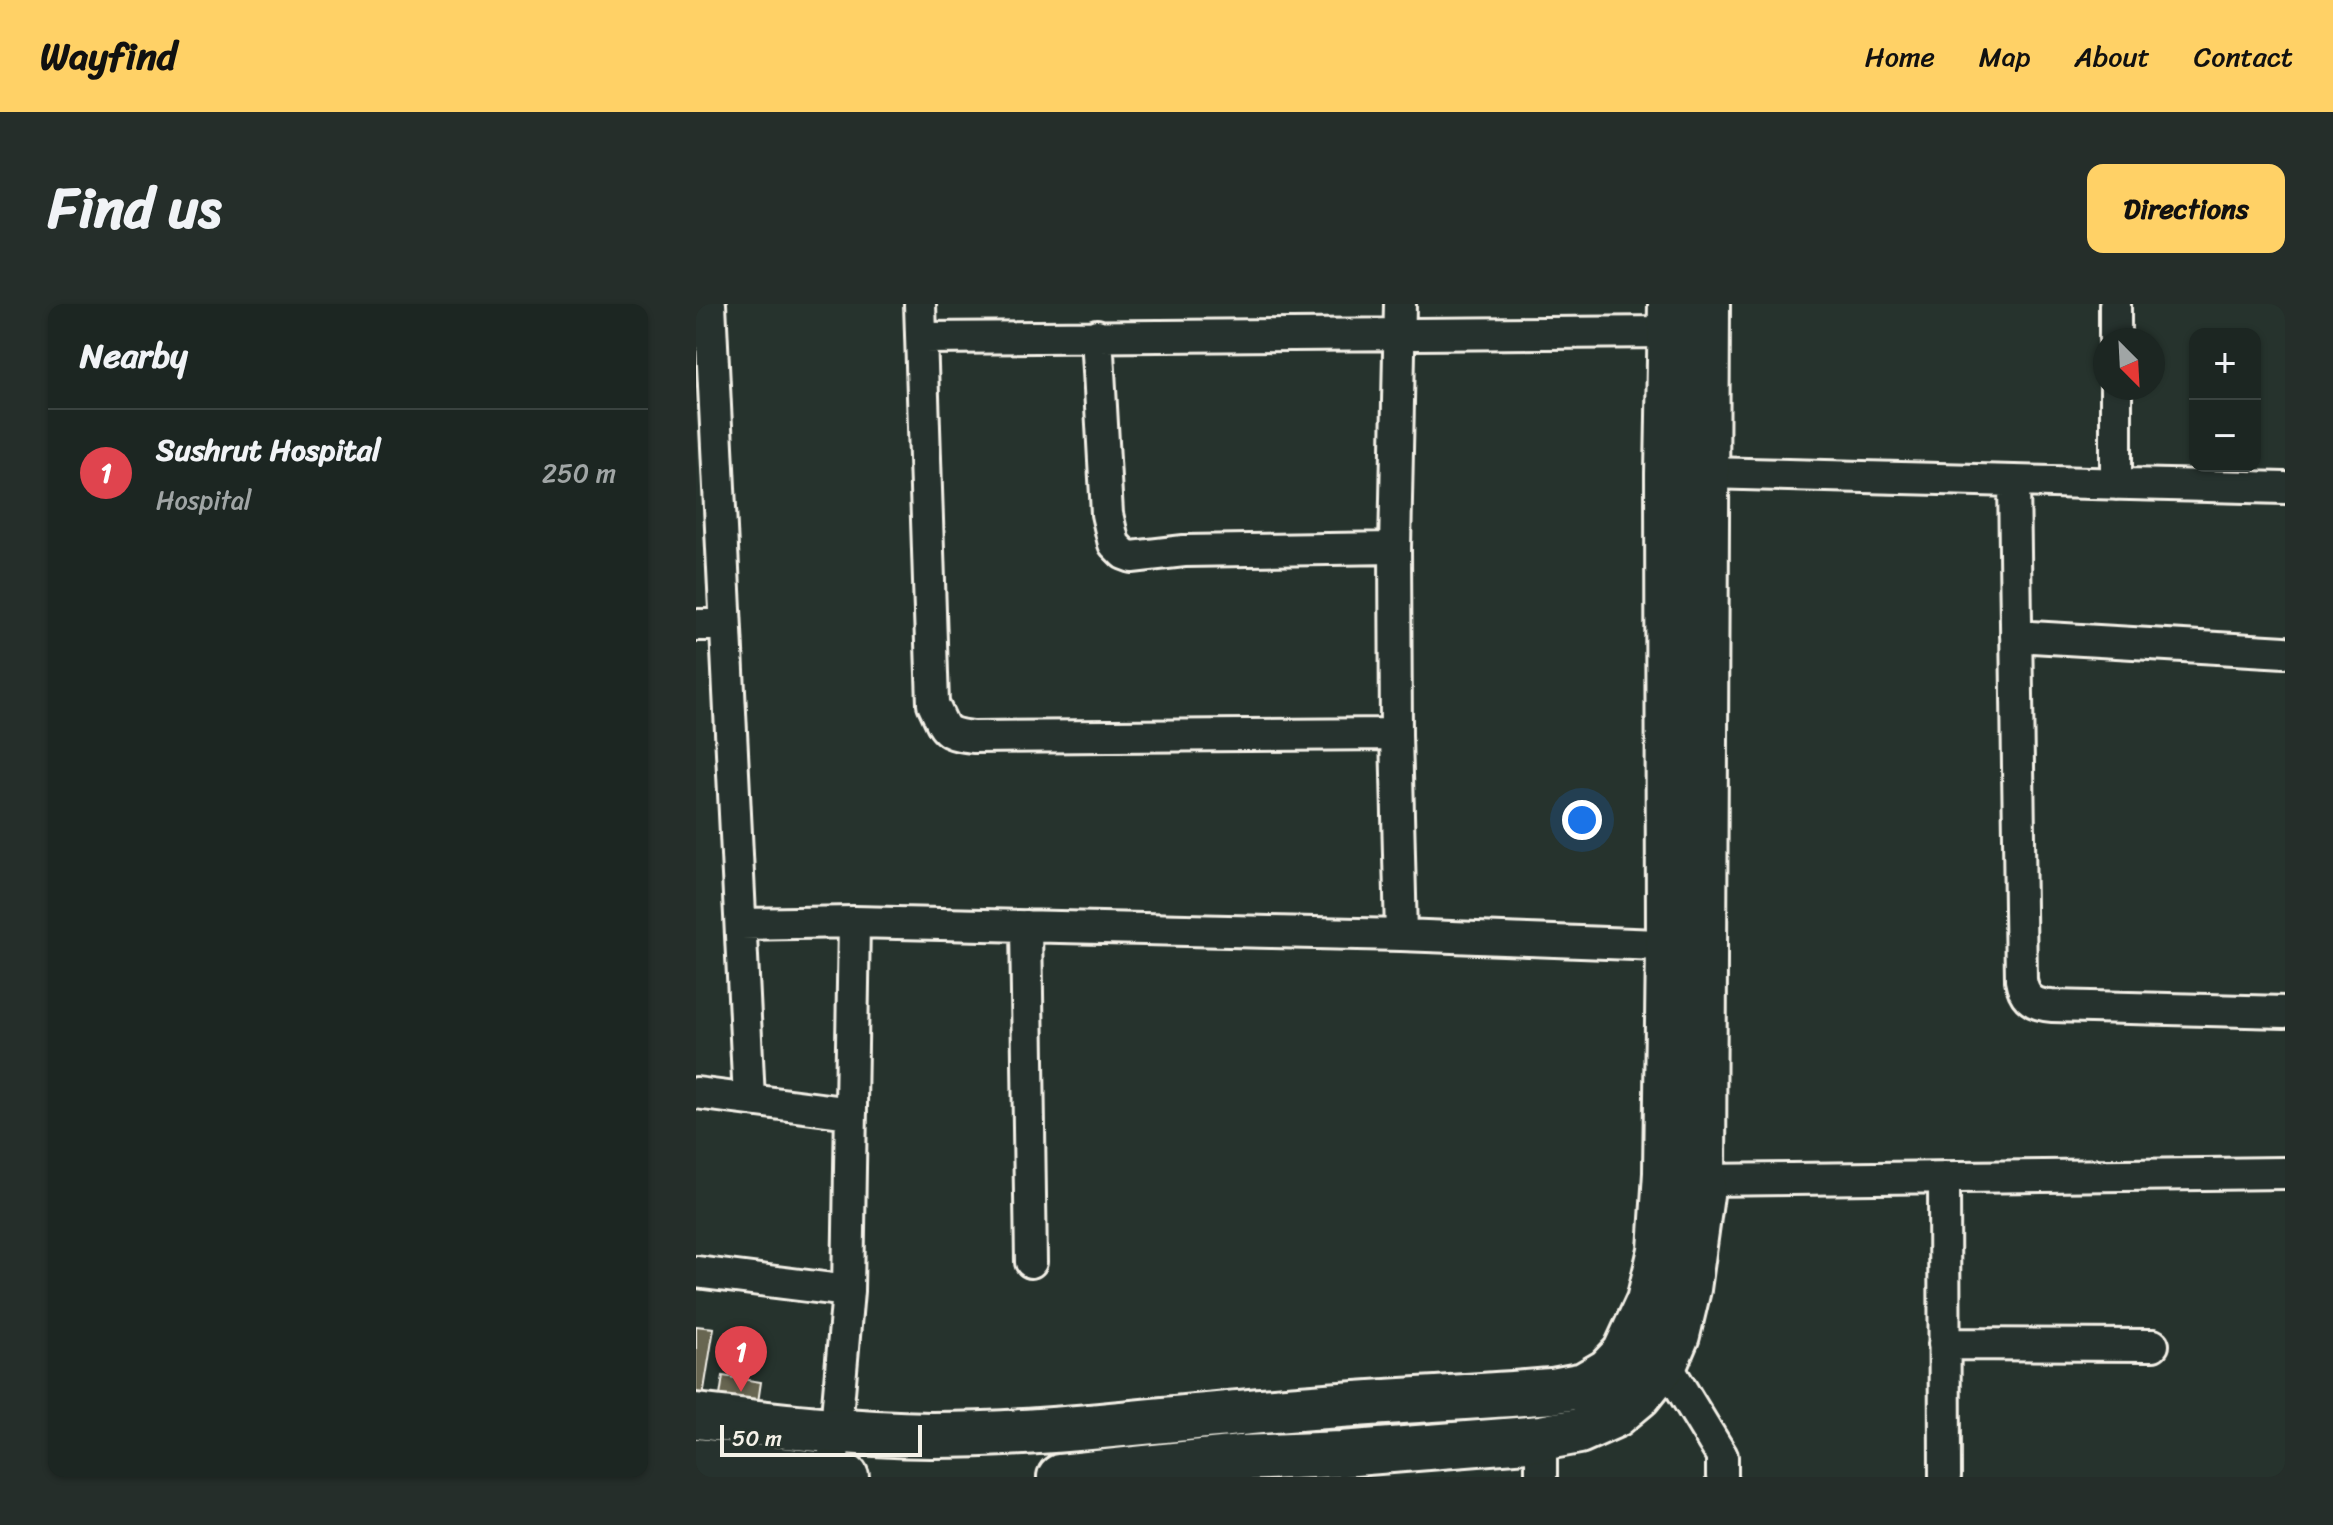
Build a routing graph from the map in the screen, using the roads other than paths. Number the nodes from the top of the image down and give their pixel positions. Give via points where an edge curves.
1 (710, 304) edge
2 (920, 304) edge
3 (1707, 304) edge
4 (2115, 304) edge
5 (1670, 318) edge
6 (1400, 319) edge
7 (2115, 328) edge
8 (1097, 335) junction
9 (922, 338) junction
10 (2116, 400) edge
11 (706, 439) edge
12 (1707, 473) junction
13 (2014, 481) junction
14 (2116, 484) junction
15 (2285, 488) edge
16 (1395, 548) junction
17 (711, 625) edge
18 (2016, 636) junction
19 (2285, 652) edge
20 (1396, 734) junction
21 (854, 922) junction
22 (741, 924) junction
23 (1026, 926) junction
24 (1401, 935) junction
25 (1687, 946) junction
26 (2285, 1012) edge
27 (696, 1093) edge
28 (749, 1099) junction
29 (851, 1113) junction
30 (2285, 1173) edge
31 (1944, 1177) junction
32 (1703, 1180) junction
33 (1031, 1262) dead end
34 (696, 1272) edge
35 (848, 1291) junction
36 (1639, 1324) junction
37 (1944, 1344) junction
38 (2153, 1345) dead end
39 (1666, 1361) junction
40 (696, 1416) edge
41 (836, 1430) junction
42 (1541, 1458) edge
43 (1342, 1466) edge
44 (706, 1467) edge
45 (839, 1476) edge
46 (1060, 1477) edge
47 (1722, 1477) edge
48 (1945, 1477) edge

1 - 11 street
2 - 9 street
3 - 12 street
4 - 7 street
5 - 6 street
5 - 25 street via 1668,473
6 - 8 street
6 - 16 street
8 - 9 street
8 - 16 street via 1107,514 1114,544 1124,554
9 - 20 street via 933,704 951,734
10 - 14 street
11 - 17 street
12 - 13 street
12 - 25 street
13 - 14 street
13 - 18 street
14 - 15 street
16 - 20 street
17 - 22 street
18 - 19 street
18 - 26 street via 2021,980 2030,1001 2052,1006
20 - 24 street
21 - 22 street
21 - 23 street
21 - 29 street
22 - 28 street
23 - 24 street
23 - 33 street
24 - 25 street
25 - 32 street
25 - 36 street via 1661,1250
27 - 28 street
28 - 29 street
29 - 35 street
30 - 31 street
31 - 32 street
31 - 37 street
32 - 39 street via 1688,1289
34 - 35 street
35 - 41 street
36 - 39 street
36 - 41 street via 1625,1353 1608,1371 1584,1385 1552,1391 999,1433
37 - 38 street
37 - 48 street
39 - 42 street via 1615,1415 1579,1431
39 - 47 street via 1722,1456
40 - 41 street
41 - 45 street
42 - 43 street
43 - 46 street via 1241,1458
44 - 45 street

